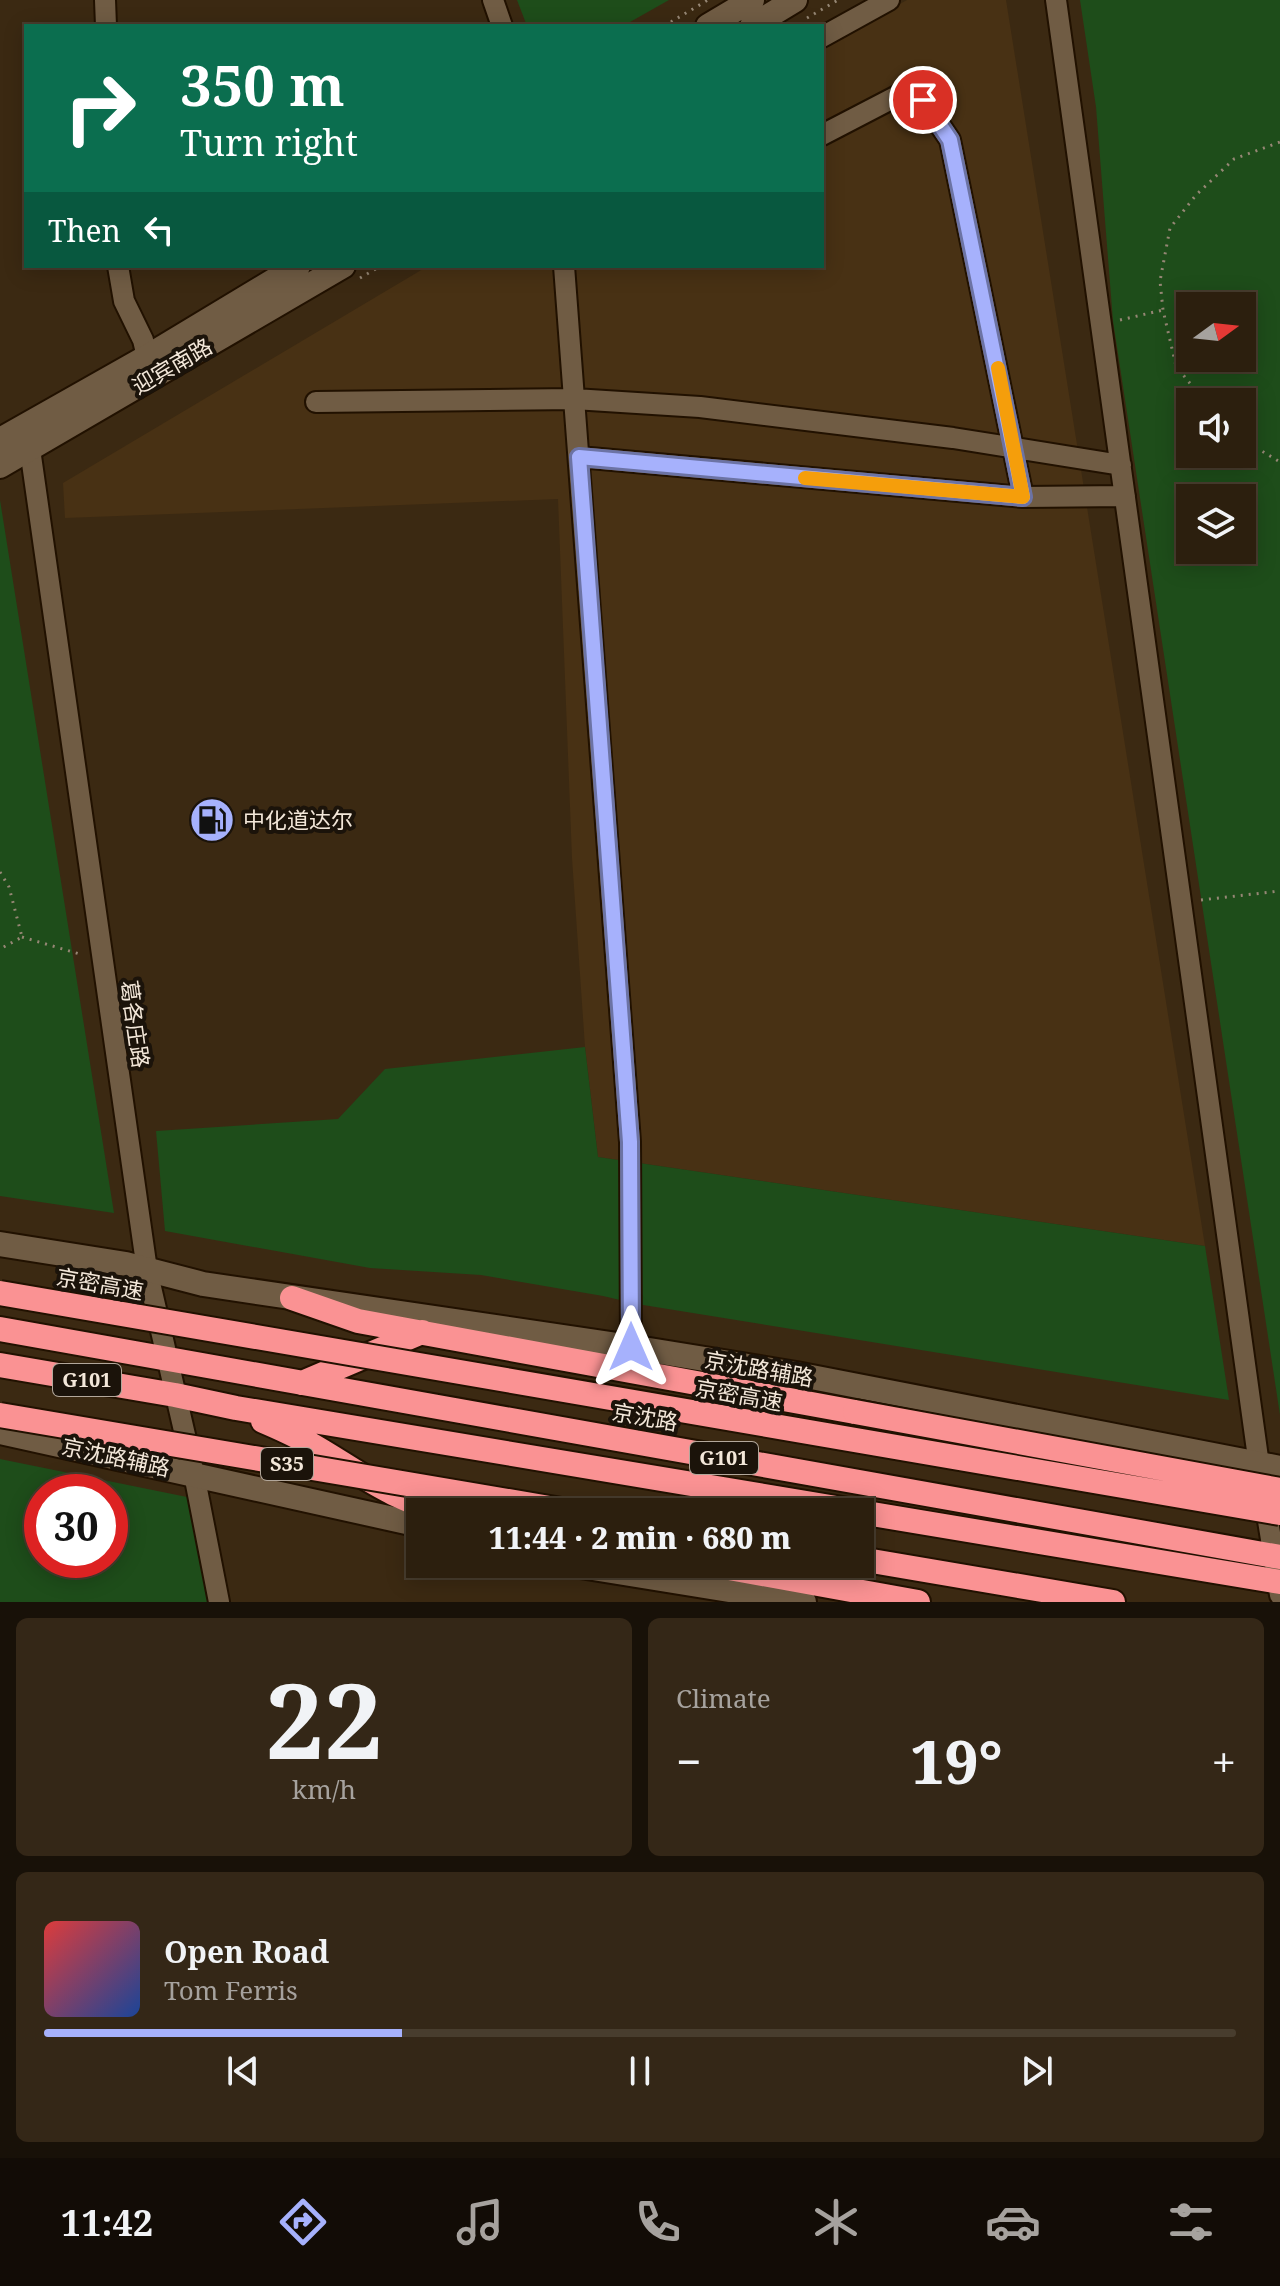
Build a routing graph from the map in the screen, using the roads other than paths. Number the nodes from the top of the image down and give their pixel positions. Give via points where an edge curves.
1 (105, 0) edge
2 (493, 0) edge
3 (752, 0) edge
4 (889, 0) edge
5 (1056, 0) edge
6 (800, 10) edge
7 (106, 24) edge
8 (501, 24) edge
9 (711, 24) edge
10 (758, 24) edge
11 (824, 36) edge
12 (824, 134) edge
13 (118, 268) edge
14 (295, 268) edge
15 (340, 268) edge
16 (564, 268) edge
17 (147, 357) junction
18 (574, 399) junction
19 (316, 402) dead end
20 (0, 440) edge
21 (1015, 448) junction
22 (30, 449) junction
23 (579, 457) junction
24 (1121, 465) junction
25 (0, 466) edge
26 (1125, 496) junction
27 (1023, 497) junction
28 (0, 1244) edge
29 (147, 1270) junction
30 (0, 1293) edge
31 (292, 1298) junction
32 (0, 1329) edge
33 (424, 1331) junction
34 (631, 1347) junction
35 (167, 1358) junction
36 (0, 1365) edge
37 (302, 1383) junction
38 (175, 1395) junction
39 (236, 1408) junction
40 (0, 1415) edge
41 (0, 1432) edge
42 (1270, 1467) edge
43 (194, 1474) junction
44 (1280, 1490) edge
45 (490, 1498) edge
46 (406, 1499) edge
47 (1280, 1513) edge
48 (406, 1522) edge
49 (1276, 1556) edge
50 (874, 1561) edge
51 (655, 1578) edge
52 (786, 1578) edge
53 (1279, 1586) edge
54 (219, 1602) edge
55 (804, 1602) edge
56 (918, 1602) edge
57 (1113, 1602) edge

1 - 7 street
2 - 8 street
3 - 9 street
4 - 11 street
5 - 24 street
6 - 10 street
12 - 21 street via 899,95 923,100 950,140
13 - 17 street via 124,301
14 - 17 street, 迎宾南路
15 - 22 street, 迎宾南路
16 - 18 street
17 - 20 street, 迎宾南路
18 - 19 street
18 - 21 street via 700,407
18 - 23 street
21 - 24 street
21 - 27 street
22 - 25 street, 迎宾南路
22 - 29 street, 葛各庄路
23 - 27 street
23 - 34 street via 630,1142
24 - 26 street
26 - 27 street
26 - 42 street via 1181,899
28 - 29 street, 京沈路辅路
29 - 31 street, 京沈路辅路
29 - 35 street, 葛各庄路
30 - 47 highway, 京密高速, bridge
31 - 33 highway via 358,1321
31 - 34 street, 京沈路辅路
32 - 35 highway, 京沈路 / G101
33 - 37 highway
33 - 44 highway, bridge
34 - 42 street, 京沈路辅路
35 - 37 highway, 京沈路 / G101
35 - 38 street, 葛各庄路
36 - 38 highway, G101
37 - 49 highway, 京沈路 / G101
38 - 39 highway, G101
38 - 43 street, 葛各庄路
39 - 46 highway via 303,1439 387,1493
39 - 53 highway, G101
40 - 45 highway, S35, bridge
41 - 43 street, 京沈路辅路
42 - 49 street
43 - 48 street, 京沈路辅路
43 - 54 street, 葛各庄路
49 - 53 street
50 - 57 highway
51 - 55 street
52 - 56 highway

